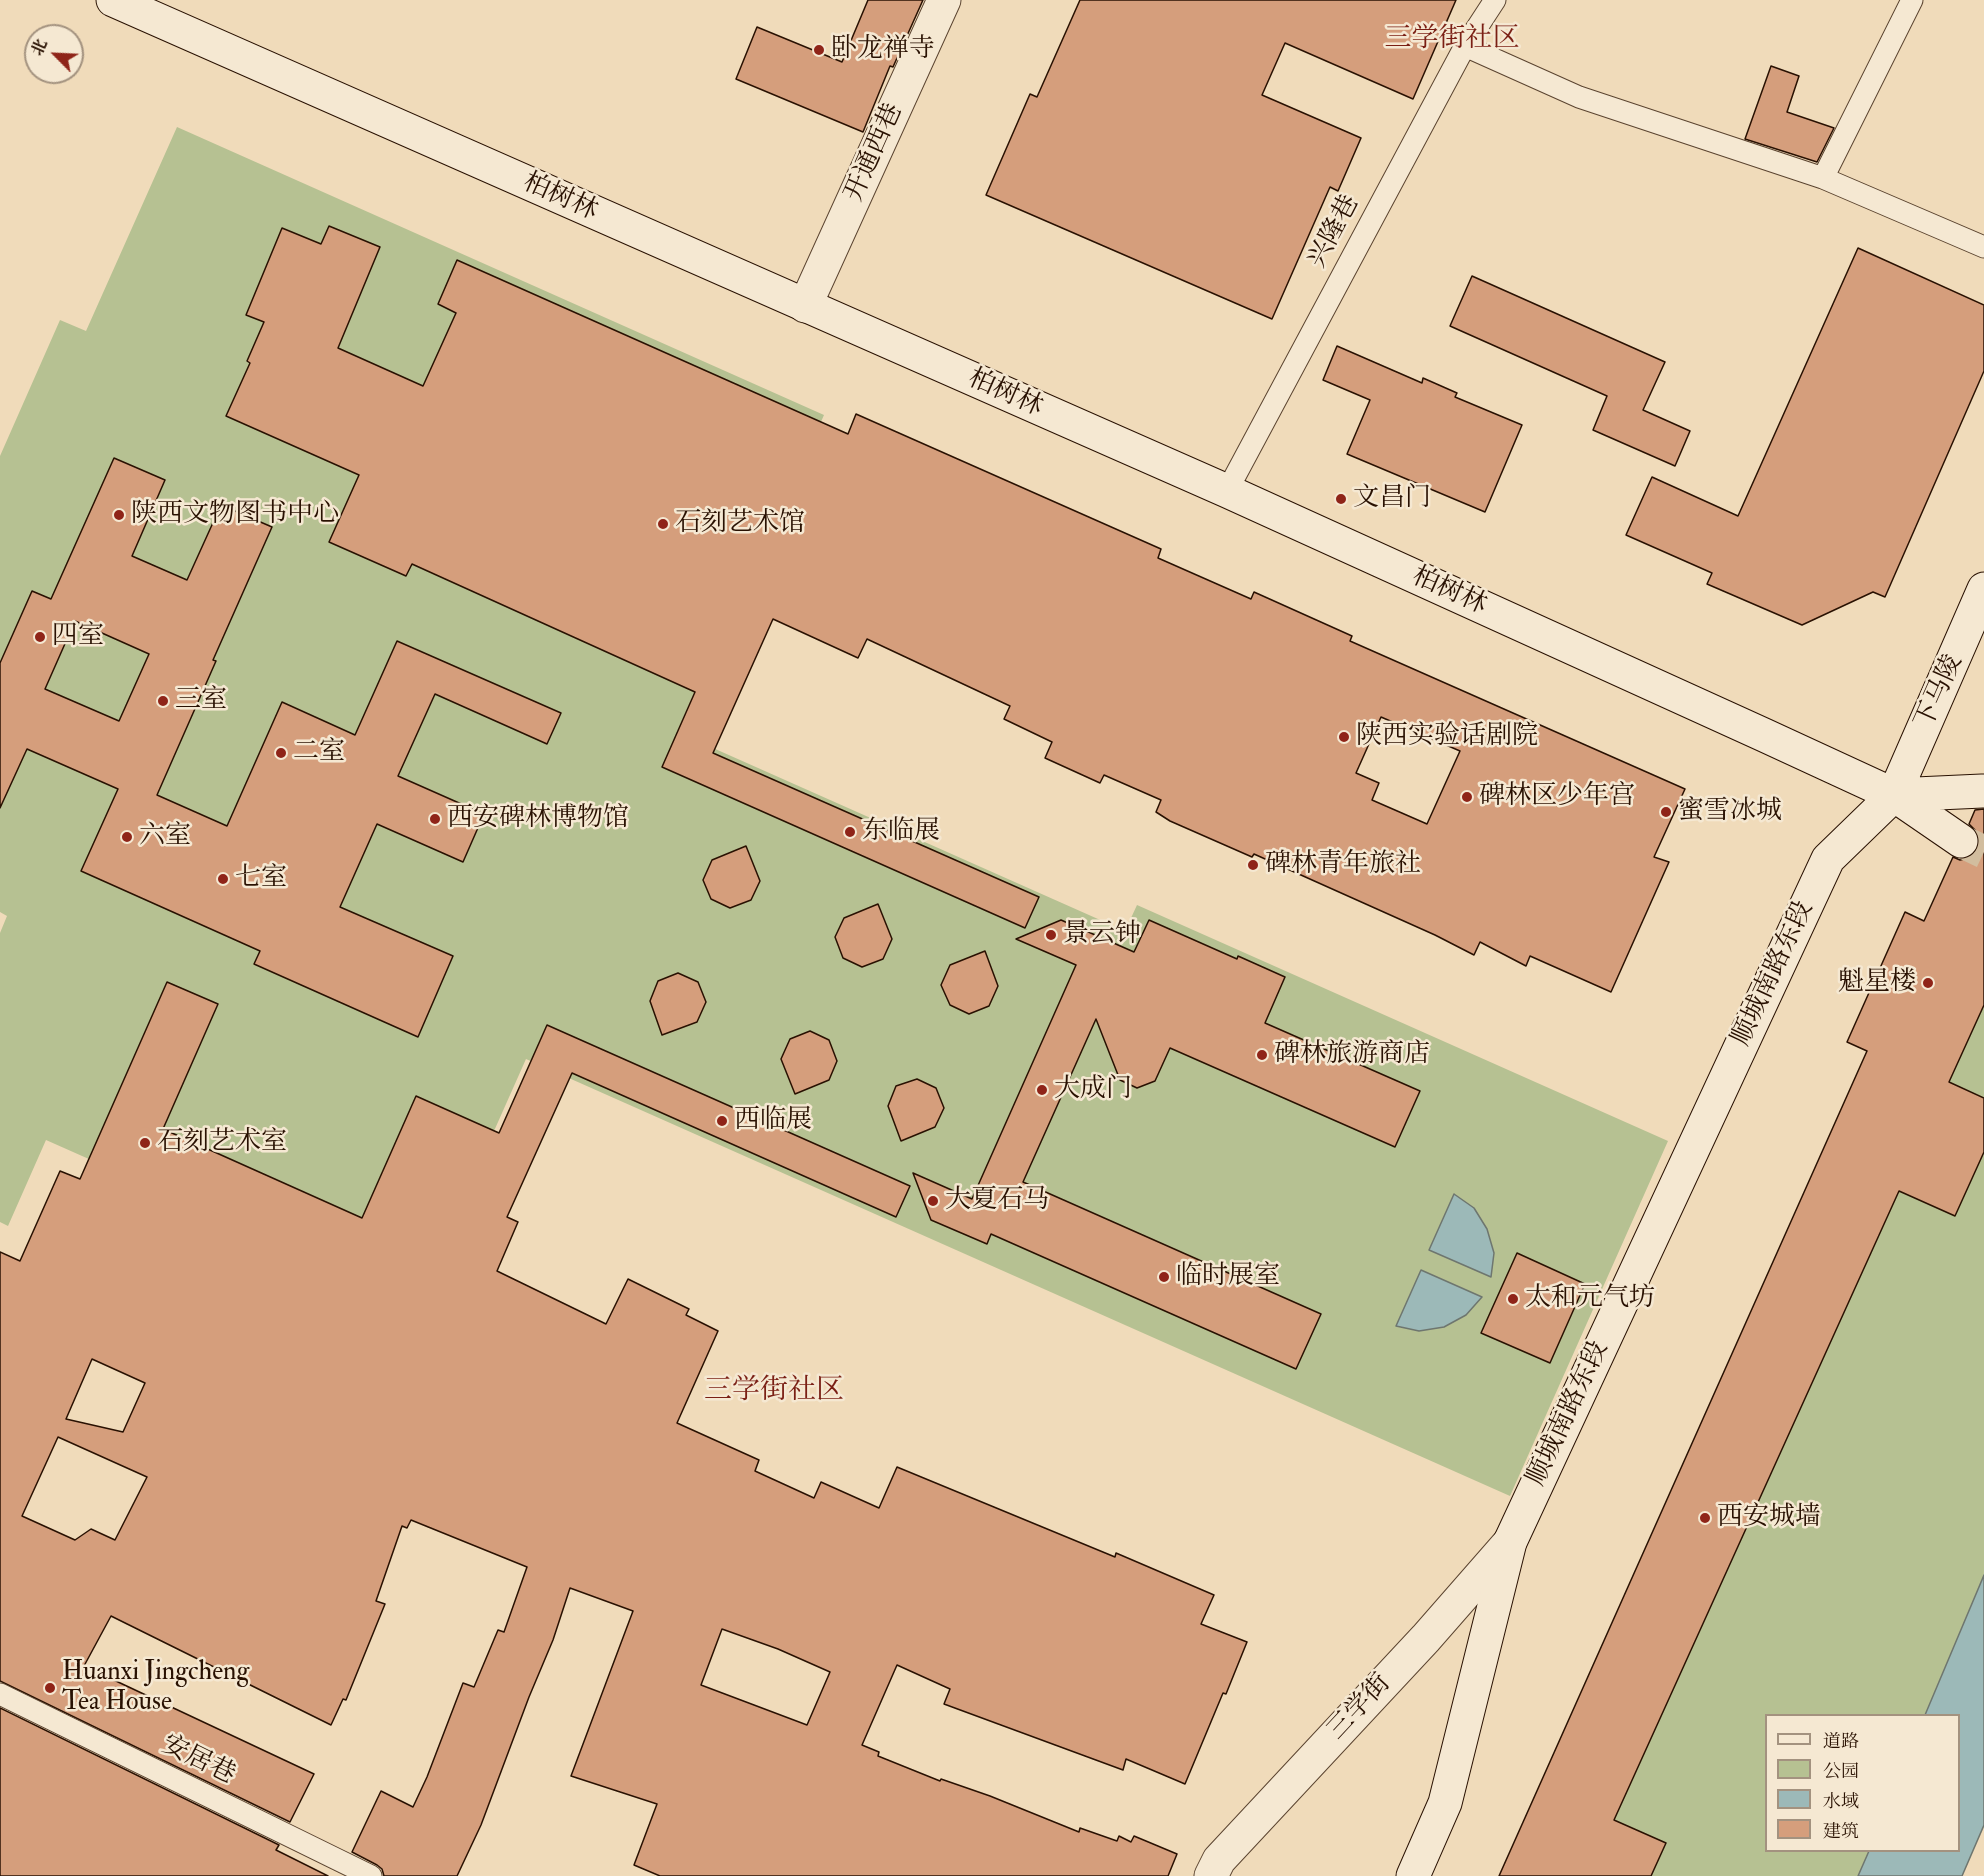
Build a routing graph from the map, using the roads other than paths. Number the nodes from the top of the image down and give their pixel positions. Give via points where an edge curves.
1 (113, 0) edge
2 (944, 0) edge
3 (1495, 0) edge
4 (1912, 0) edge
5 (1465, 46) junction
6 (1823, 178) junction
7 (1984, 247) edge
8 (805, 306) junction
9 (1227, 491) junction
10 (1984, 589) edge
11 (1982, 791) dead end
12 (1894, 795) junction
13 (1960, 841) tunnel mouth
14 (1510, 1542) junction
15 (0, 1694) edge
16 (371, 1876) edge
17 (1212, 1876) edge
18 (1413, 1876) edge

1 - 8 street, 柏树林
2 - 8 street, 开通西巷
3 - 5 lane, 兴隆巷
4 - 6 lane
5 - 6 lane via 1579,97
5 - 9 lane, 兴隆巷
6 - 7 lane
8 - 9 street, 柏树林
9 - 12 street, 柏树林
10 - 12 street, 下马陵
11 - 12 street
12 - 13 street, 柏树林
12 - 14 street, 顺城南路东段 via 1828,859
14 - 17 street, 三学街 via 1219,1860
14 - 18 street, 顺城南路东段 via 1445,1803
15 - 16 lane, 安居巷

